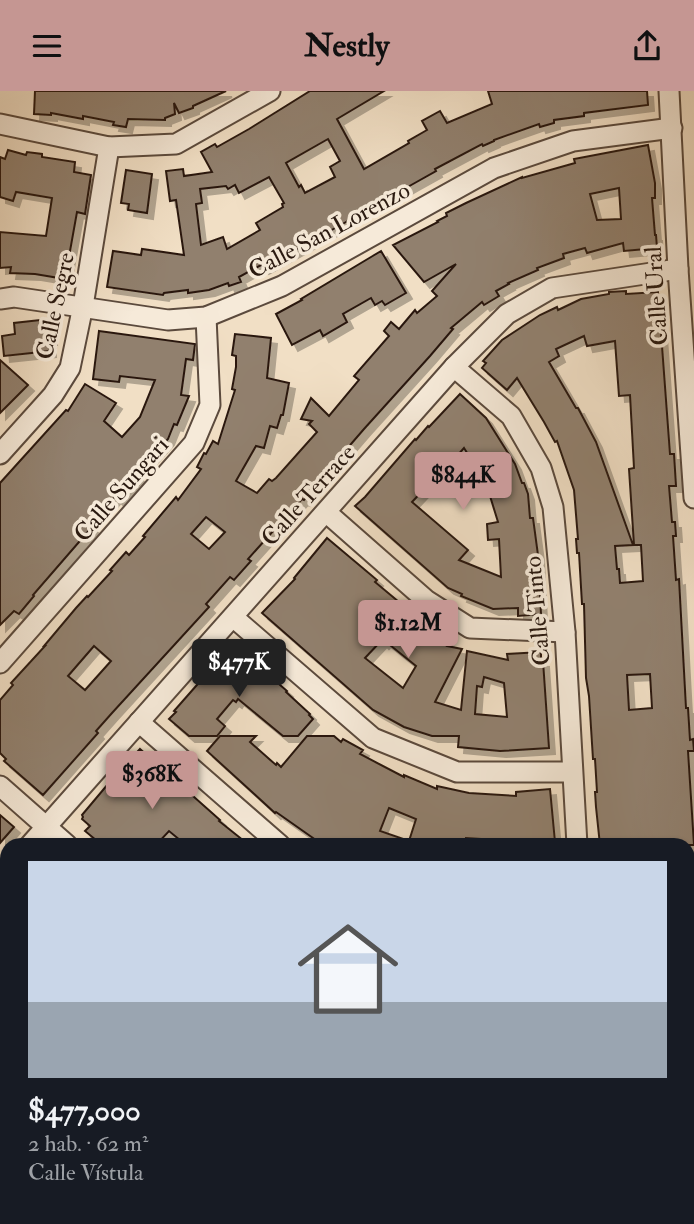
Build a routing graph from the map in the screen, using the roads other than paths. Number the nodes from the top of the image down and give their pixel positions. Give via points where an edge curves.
1 (270, 91) edge
2 (669, 91) edge
3 (0, 124) edge
4 (672, 128) junction
5 (109, 147) junction
6 (678, 269) junction
7 (0, 299) edge
8 (83, 306) junction
9 (206, 317) junction
10 (454, 367) junction
11 (0, 454) edge
12 (694, 498) edge
13 (326, 512) junction
14 (233, 617) junction
15 (565, 632) junction
16 (0, 663) edge
17 (139, 722) junction
18 (572, 772) junction
19 (0, 786) edge
20 (45, 826) junction
21 (36, 838) edge
22 (59, 838) edge
23 (272, 838) edge
24 (577, 838) edge

1 - 5 street via 176,144
2 - 4 street, Calle Ural
3 - 5 street
4 - 6 street, Calle Ural
4 - 9 street, Calle San Lorenzo via 573,141 494,168 282,285
5 - 8 street, Calle Segre
6 - 10 street, Calle Terrace via 552,288 507,314
6 - 12 street, Calle Ural
7 - 8 street, Calle San Lorenzo
8 - 9 street, Calle San Lorenzo via 168,320
8 - 11 street, Calle Segre via 70,368 53,395
9 - 16 street, Calle Sungari via 210,405 194,443
10 - 13 street, Calle Terrace
10 - 15 street, Calle Tinto via 511,417 541,468 553,507
13 - 14 street, Calle Terrace
13 - 15 street via 426,600 470,628
14 - 17 street, Calle Terrace
14 - 18 street via 373,738 457,772
15 - 18 street, Calle Tinto
17 - 20 street, Calle Terrace
17 - 23 street
18 - 24 street, Calle Tinto
19 - 20 street
20 - 21 street, Calle Terrace
20 - 22 street

